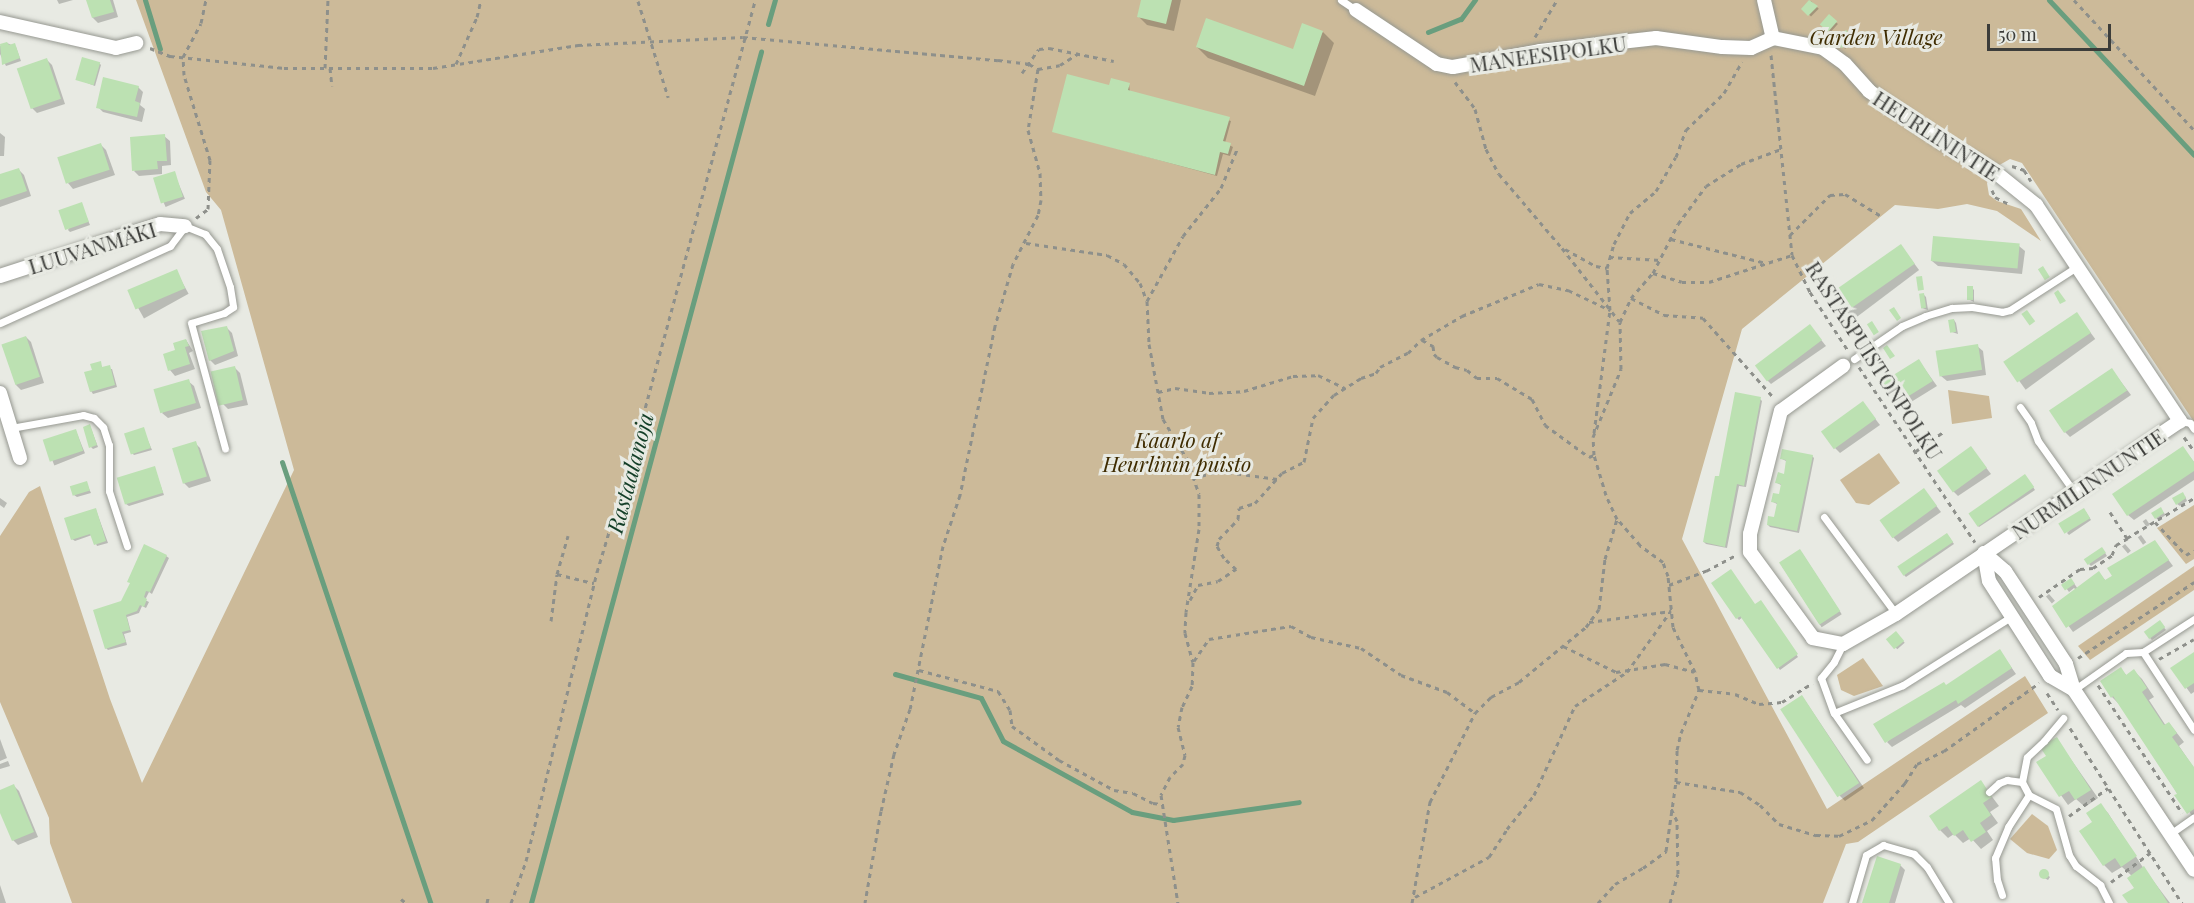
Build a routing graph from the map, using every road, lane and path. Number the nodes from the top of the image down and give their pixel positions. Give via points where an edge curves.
1 (206, 0) edge
2 (328, 0) edge
3 (482, 0) edge
4 (755, 0) edge
5 (1341, 0) edge
6 (1557, 0) edge
7 (1764, 0) edge
8 (2074, 0) edge
9 (638, 1) edge
10 (1356, 10) joint
11 (0, 22) edge
12 (743, 37) junction
13 (1773, 38) junction
14 (649, 42) junction
15 (136, 43) joint
16 (1751, 48) junction
17 (1079, 53) junction
18 (1524, 54) junction
19 (183, 57) junction
20 (1114, 61) dead end
21 (456, 64) junction
22 (1029, 64) junction
23 (1437, 64) junction
24 (325, 68) junction
25 (330, 68) junction
26 (1038, 69) junction
27 (1022, 73) dead end
28 (332, 86) dead end
29 (668, 97) dead end
30 (2194, 130) edge
31 (1238, 147) dead end
32 (1781, 149) junction
33 (2013, 184) joint
34 (1881, 216) dead end
35 (185, 226) junction
36 (1790, 235) junction
37 (1671, 239) junction
38 (1026, 243) junction
39 (1562, 248) junction
40 (1791, 255) junction
41 (1610, 257) junction
42 (1662, 260) junction
43 (1768, 264) junction
44 (2078, 266) junction
45 (1607, 268) junction
46 (1653, 273) junction
47 (0, 276) edge
48 (1630, 298) junction
49 (1147, 301) junction
50 (1610, 310) junction
51 (0, 322) edge
52 (1620, 322) junction
53 (1421, 340) junction
54 (1849, 363) junction
55 (1344, 388) junction
56 (1158, 392) junction
57 (0, 393) edge
58 (2020, 407) dead end
59 (1784, 409) junction
60 (2181, 427) junction
61 (11, 428) junction
62 (2194, 429) edge
63 (1945, 431) dead end
64 (1593, 437) junction
65 (225, 448) dead end
66 (1916, 451) junction
67 (2194, 451) edge
68 (1594, 455) junction
69 (20, 458) dead end
70 (1193, 478) junction
71 (1277, 479) junction
72 (2075, 493) junction
73 (2194, 498) edge
74 (2110, 512) dead end
75 (1824, 517) dead end
76 (1617, 519) junction
77 (2155, 522) junction
78 (568, 536) dead end
79 (2130, 537) junction
80 (127, 546) dead end
81 (1750, 548) junction
82 (1980, 548) junction
83 (2194, 550) edge
84 (557, 573) junction
85 (2194, 582) edge
86 (594, 583) junction
87 (1669, 585) junction
88 (2038, 597) dead end
89 (1189, 602) junction
90 (1671, 611) junction
91 (1896, 614) junction
92 (2012, 616) junction
93 (2194, 619) edge
94 (551, 621) dead end
95 (1589, 622) junction
96 (2194, 639) edge
97 (1843, 644) junction
98 (1563, 646) junction
99 (2143, 652) junction
100 (2080, 657) dead end
101 (1193, 662) junction
102 (2150, 664) junction
103 (919, 670) junction
104 (1628, 672) junction
105 (1695, 672) junction
106 (1821, 678) junction
107 (2034, 687) dead end
108 (1700, 690) junction
109 (2074, 690) junction
110 (1475, 713) junction
111 (1834, 713) junction
112 (2063, 718) dead end
113 (2194, 730) edge
114 (1867, 760) dead end
115 (1676, 782) junction
116 (2022, 782) junction
117 (2108, 788) dead end
118 (1989, 792) dead end
119 (2029, 795) junction
120 (1161, 804) junction
121 (1671, 808) junction
122 (2194, 817) edge
123 (2061, 822) junction
124 (2170, 834) junction
125 (2151, 853) dead end
126 (2194, 870) edge
127 (2102, 889) junction
128 (2002, 895) dead end
129 (1413, 897) junction
130 (489, 898) dead end
131 (401, 899) dead end
132 (406, 903) edge
133 (487, 903) edge
134 (511, 903) edge
135 (865, 903) edge
136 (1178, 903) edge
137 (1413, 903) edge
138 (1598, 903) edge
139 (1671, 903) edge
140 (1852, 903) edge
141 (1949, 903) edge
142 (2109, 903) edge

1 - 19 path via 201,23
2 - 24 path
3 - 21 path
4 - 12 path
5 - 10 lane
6 - 18 path
7 - 13 street
8 - 30 path
9 - 14 path
10 - 23 street
11 - 15 street via 116,48
12 - 14 path
12 - 22 path
12 - 86 path via 682,274
13 - 16 street, MANEESIPOLKU
13 - 32 path, RASTASPUISTONPOLKU via 1770,62
13 - 33 street, HEURLININTIE via 1823,48 1845,64 1869,91
14 - 21 path via 578,45
14 - 29 path
15 - 19 path
16 - 18 street, MANEESIPOLKU via 1656,38
16 - 41 path via 1724,93 1686,130 1676,157 1656,190 1630,213
17 - 20 path
17 - 22 path via 1039,49
17 - 26 path via 1060,65
18 - 23 street, MANEESIPOLKU via 1454,67
19 - 24 path via 284,68
19 - 35 path via 184,75 210,160 208,209
21 - 25 path via 433,68
22 - 26 path
22 - 27 path
23 - 39 path via 1470,102 1499,174
24 - 25 path
25 - 28 path
26 - 38 path via 1028,138 1040,173 1041,200
31 - 49 path via 1221,188 1183,236
32 - 36 path, RASTASPUISTONPOLKU
32 - 37 path via 1741,164 1706,186
33 - 44 street, NURMILINNUNTIE via 2036,205
34 - 36 path via 1845,194 1830,195
35 - 47 street, LUUVANMÄKI via 160,224
35 - 51 lane via 170,246
35 - 65 lane via 205,234 217,249 234,307 191,323
36 - 40 path, RASTASPUISTONPOLKU
37 - 42 path
37 - 43 path
38 - 49 path via 1107,255 1124,264 1140,283
38 - 103 path via 1013,264 995,326 960,495 943,546
39 - 45 path
39 - 50 path
40 - 43 path
40 - 54 path, RASTASPUISTONPOLKU
41 - 42 path
41 - 45 path
42 - 46 path
43 - 46 path via 1709,282 1682,282
44 - 54 lane via 2010,310 1952,308 1925,316 1902,326
44 - 60 street, NURMILINNUNTIE
45 - 50 path
46 - 48 path
48 - 52 path
48 - 59 path via 1664,315 1703,318
49 - 56 path via 1149,344
50 - 52 path
50 - 53 path via 1568,290 1539,284 1462,316
50 - 64 path
52 - 64 path via 1621,369
53 - 55 path via 1376,373
53 - 68 path via 1433,346 1437,357 1470,375 1497,378 1532,399 1545,425 1589,457
54 - 59 street
54 - 66 path, RASTASPUISTONPOLKU
55 - 56 path via 1318,375 1293,376 1244,391 1209,393 1175,388
55 - 71 path via 1313,418 1304,462
56 - 70 path via 1163,419 1187,459
57 - 61 street
58 - 72 lane via 2038,441
59 - 81 street via 1750,526
60 - 62 lane via 2190,423
60 - 67 path
60 - 72 street, NURMILINNUNTIE
61 - 69 street
61 - 80 lane via 83,415 94,418 103,427 109,445 109,491
63 - 66 path
64 - 68 path
66 - 82 path, RASTASPUISTONPOLKU
68 - 76 path
70 - 71 path via 1219,471
70 - 89 path via 1199,494 1199,529
71 - 89 path via 1255,504 1239,508 1238,519 1219,539 1217,546 1224,558 1236,568 1218,581 1198,585
72 - 82 street, NURMILINNUNTIE
73 - 77 path
74 - 79 path
75 - 91 lane
76 - 87 path via 1662,562
76 - 95 path via 1605,559 1599,609
77 - 79 path
77 - 83 path via 2186,555
78 - 84 path
79 - 88 path via 2093,568 2080,569
81 - 87 path
81 - 97 street via 1813,638
82 - 91 street, NURMILINNUNTIE
82 - 92 street via 1989,581
82 - 109 street via 2006,571 2066,664
84 - 86 path
84 - 94 path
85 - 100 path
86 - 134 path via 526,861
87 - 90 path
89 - 101 path via 1185,633
90 - 95 path
90 - 104 path
90 - 105 path via 1673,627
91 - 97 street, NURMILINNUNTIE
92 - 109 street via 2050,676
92 - 111 lane via 1903,686
93 - 99 lane
95 - 98 path
96 - 102 path
97 - 106 lane
98 - 104 path via 1616,672
98 - 110 path via 1519,682 1491,697
99 - 102 lane
99 - 109 lane via 2126,653
101 - 110 path via 1209,639 1290,626 1311,637 1362,648 1401,675 1447,692
101 - 120 path via 1192,686 1178,727 1185,755 1183,764 1166,784
102 - 113 lane
103 - 120 path via 998,691 1010,710 1012,726 1059,760 1114,790
103 - 135 path via 891,765
104 - 105 path via 1665,664
104 - 129 path via 1575,706 1534,795 1489,857
105 - 108 path
106 - 108 path via 1782,702 1759,704 1736,694
106 - 111 lane
107 - 115 path via 1944,751 1917,764 1872,820 1839,836 1816,835 1779,824 1760,804 1740,792
108 - 115 path via 1681,733
109 - 124 street
110 - 129 path via 1430,802
111 - 114 lane
112 - 116 lane via 2027,757
115 - 121 path
116 - 118 lane via 2007,780
116 - 119 lane
117 - 123 path
119 - 123 lane via 2056,809
119 - 128 lane via 2008,827 1995,858
120 - 136 path
121 - 138 path via 1666,851 1615,884
121 - 139 path via 1677,821 1678,874
122 - 124 lane
123 - 127 lane via 2069,855
124 - 126 street
125 - 127 path
127 - 142 lane
129 - 137 path
130 - 133 path
131 - 132 path
140 - 141 lane via 1866,855 1883,845 1914,854 1927,867

